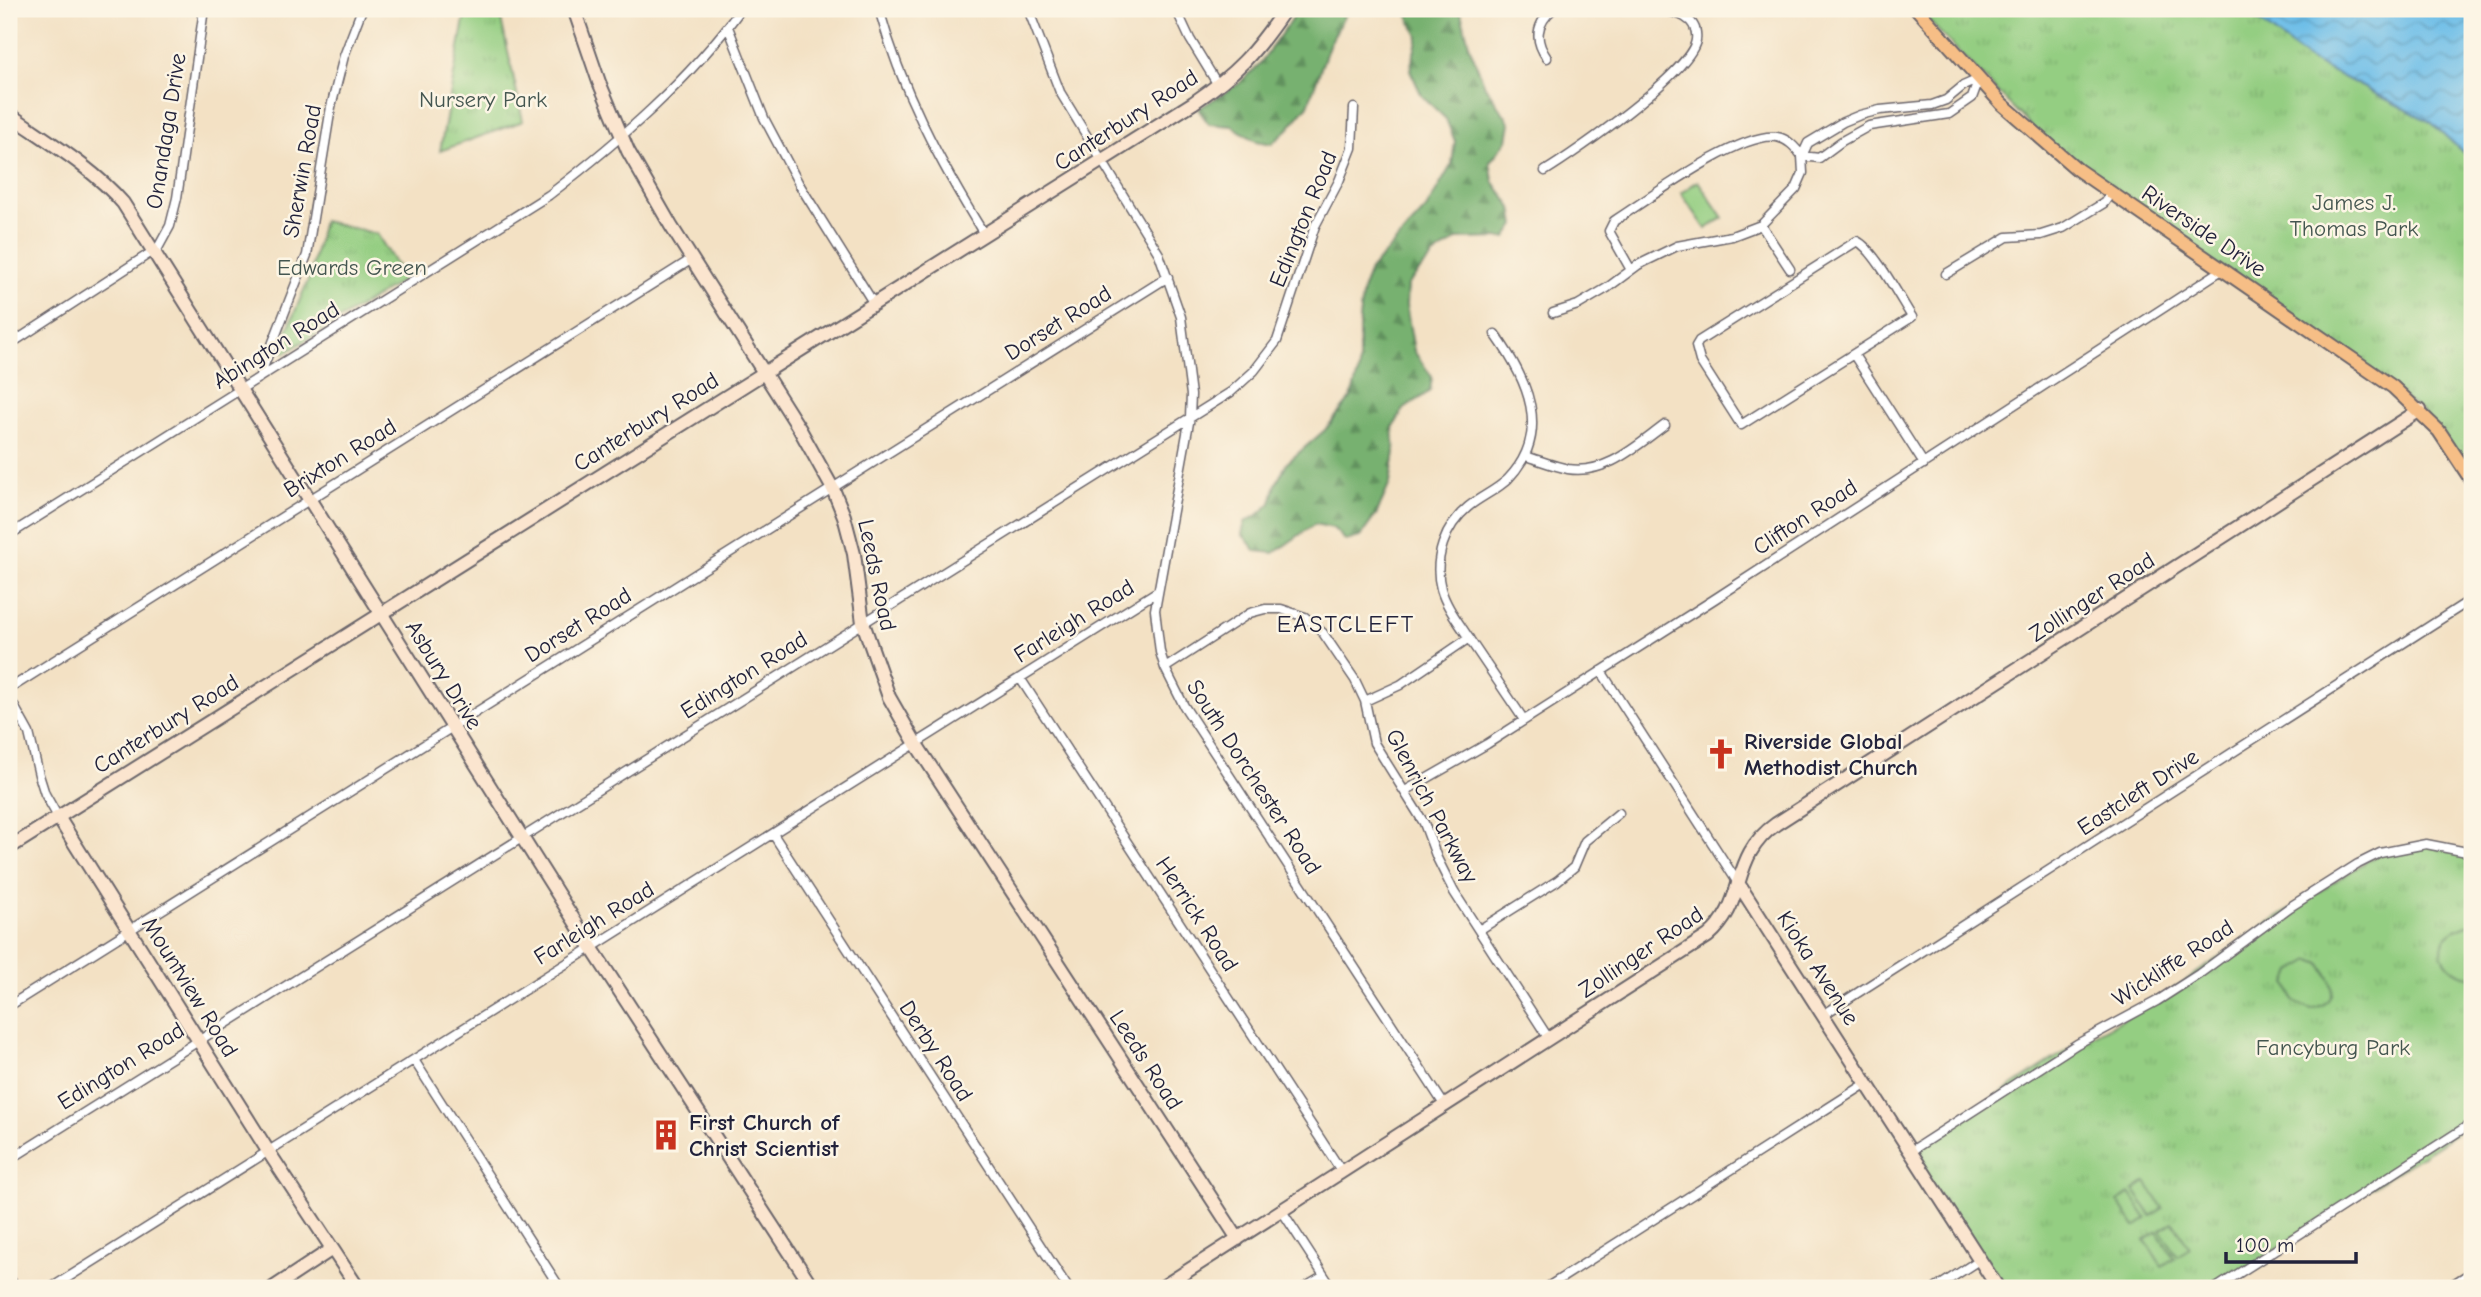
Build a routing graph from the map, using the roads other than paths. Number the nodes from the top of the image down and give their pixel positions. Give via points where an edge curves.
1 (204, 9) edge
2 (362, 9) edge
3 (574, 9) edge
4 (741, 9) edge
5 (879, 9) edge
6 (1028, 9) edge
7 (1177, 9) edge
8 (1285, 9) edge
9 (1553, 9) edge
10 (1659, 9) edge
11 (1917, 9) edge
12 (728, 27) junction
13 (1547, 58) dead end
14 (1979, 79) junction
15 (1219, 85) junction
16 (1354, 108) dead end
17 (9, 114) edge
18 (621, 137) junction
19 (1802, 156) junction
20 (1102, 161) junction
21 (1545, 171) dead end
22 (2111, 193) junction
23 (1761, 225) junction
24 (984, 234) junction
25 (153, 251) junction
26 (692, 259) junction
27 (1790, 269) dead end
28 (1631, 270) junction
29 (2222, 270) junction
30 (1946, 274) dead end
31 (1168, 277) junction
32 (874, 304) junction
33 (1553, 313) dead end
34 (1495, 334) dead end
35 (9, 345) edge
36 (1853, 355) junction
37 (763, 374) junction
38 (259, 378) junction
39 (240, 390) junction
40 (2420, 410) junction
41 (1190, 417) junction
42 (1665, 425) dead end
43 (1525, 456) junction
44 (1924, 464) junction
45 (2472, 481) edge
46 (833, 489) junction
47 (310, 500) junction
48 (9, 535) edge
49 (1158, 591) junction
50 (2472, 599) edge
51 (381, 613) junction
52 (863, 623) junction
53 (1469, 638) junction
54 (1164, 668) junction
55 (1601, 671) junction
56 (1020, 678) junction
57 (9, 689) edge
58 (9, 697) edge
59 (1364, 701) junction
60 (1524, 720) junction
61 (452, 727) junction
62 (916, 744) junction
63 (1405, 792) junction
64 (1619, 813) dead end
65 (58, 817) junction
66 (773, 834) junction
67 (522, 837) junction
68 (2472, 838) edge
69 (9, 848) edge
70 (2469, 852) edge
71 (1738, 883) junction
72 (130, 930) junction
73 (1479, 930) junction
74 (591, 947) junction
75 (9, 1006) edge
76 (1823, 1015) junction
77 (1549, 1039) junction
78 (199, 1040) junction
79 (414, 1060) junction
80 (1867, 1083) junction
81 (1445, 1106) junction
82 (2472, 1123) edge
83 (268, 1151) junction
84 (1911, 1151) junction
85 (9, 1160) edge
86 (1342, 1172) junction
87 (1282, 1211) junction
88 (1238, 1239) junction
89 (332, 1249) junction
90 (1979, 1260) junction
91 (2472, 1272) edge
92 (1324, 1276) junction
93 (9, 1282) edge
94 (13, 1288) edge
95 (51, 1288) edge
96 (273, 1288) edge
97 (358, 1288) edge
98 (560, 1288) edge
99 (813, 1288) edge
100 (1068, 1288) edge
101 (1161, 1288) edge
102 (1304, 1288) edge
103 (1332, 1288) edge
104 (1546, 1288) edge
105 (1936, 1288) edge
106 (1998, 1288) edge
107 (2216, 1288) edge
108 (2446, 1288) edge

1 - 25 street, Onandaga Drive via 177,198 170,226
2 - 38 street, Sherwin Road via 331,107 307,255
3 - 18 street, Leeds Road
4 - 12 street, Abington Road
5 - 24 street via 889,46 931,143
6 - 20 street, South Dorchester Road via 1060,92
7 - 15 street
8 - 15 street, Canterbury Road via 1256,50
9 - 13 street via 1542,20 1537,37
10 - 21 street via 1684,15 1692,24 1695,44 1687,56 1630,113
11 - 14 main road, Riverside Drive
12 - 18 street, Abington Road
12 - 32 street via 770,129
14 - 19 street via 1946,100 1852,118 1808,143
14 - 19 street via 1972,98 1949,114 1869,126 1819,158
14 - 22 main road, Riverside Drive via 2056,153
15 - 20 street, Canterbury Road
16 - 41 street, Edington Road via 1352,148 1315,226 1277,341 1244,381
17 - 25 street, Asbury Drive via 112,190
18 - 26 street, Leeds Road
18 - 38 street, Abington Road via 549,195
19 - 23 street via 1803,173 1796,189
19 - 28 street via 1778,137 1763,137 1721,154 1614,221 1609,231
20 - 24 street, Canterbury Road
20 - 31 street, South Dorchester Road via 1148,233
22 - 29 main road, Riverside Drive
22 - 30 street via 2063,228 2007,237
23 - 27 street
23 - 28 street via 1732,236 1677,246
24 - 32 street, Canterbury Road
25 - 35 street, Onandaga Drive
25 - 39 street, Asbury Drive
26 - 37 street, Leeds Road
26 - 47 street, Brixton Road
28 - 33 street via 1578,306
29 - 40 main road, Riverside Drive via 2375,373
29 - 44 street, Clifton Road
31 - 41 street, South Dorchester Road via 1181,317
31 - 46 street, Dorset Road
32 - 37 street, Canterbury Road
34 - 43 street via 1528,391 1532,423
36 - 36 street via 1912,317 1861,242 1850,244 1796,278 1696,346 1700,361 1741,425
36 - 44 street
37 - 46 street, Leeds Road
37 - 51 street, Canterbury Road
38 - 39 street, Abington Road
39 - 47 street, Asbury Drive
39 - 48 street, Abington Road
40 - 45 main road, Riverside Drive
40 - 71 street, Zollinger Road via 1765,831 1750,850
41 - 49 street, South Dorchester Road
41 - 52 street, Edington Road
42 - 43 street via 1623,456 1596,467 1567,469
43 - 53 street via 1506,481 1467,508 1448,531 1438,559 1441,589
44 - 55 street, Clifton Road
46 - 52 street, Leeds Road via 854,554
46 - 61 street, Dorset Road
47 - 51 street, Asbury Drive
47 - 57 street, Brixton Road
49 - 54 street, South Dorchester Road via 1155,610
49 - 56 street, Farleigh Road
50 - 76 street, Eastcleft Drive
51 - 61 street, Asbury Drive
51 - 65 street, Canterbury Road
52 - 62 street, Leeds Road via 889,697
52 - 67 street, Edington Road
53 - 59 street via 1400,685
53 - 60 street
54 - 59 street, Glenrich Parkway via 1250,613 1280,609 1305,617 1323,633
54 - 81 street, South Dorchester Road via 1184,706
55 - 60 street, Clifton Road
55 - 71 street, Kioka Avenue
56 - 62 street, Farleigh Road
56 - 86 street, Herrick Road
58 - 65 street, Mountview Road via 29,733 42,784
59 - 63 street, Glenrich Parkway via 1374,743
60 - 63 street, Clifton Road
61 - 67 street, Asbury Drive
61 - 72 street, Dorset Road
62 - 66 street, Farleigh Road
62 - 88 street, Leeds Road
63 - 73 street, Glenrich Parkway via 1454,892
64 - 73 street via 1585,841 1574,867
65 - 69 street, Canterbury Road
65 - 72 street, Mountview Road
66 - 74 street, Farleigh Road
66 - 100 street, Derby Road
67 - 74 street, Asbury Drive
67 - 78 street, Edington Road
68 - 70 street
70 - 84 street, Wickliffe Road via 2426,844 2404,846 2358,864 2157,1001 2077,1044
71 - 76 street, Kioka Avenue
71 - 77 street, Zollinger Road via 1730,909 1708,936
72 - 75 street, Dorset Road
72 - 78 street, Mountview Road
73 - 77 street, Glenrich Parkway
74 - 79 street, Farleigh Road
74 - 99 street, Asbury Drive
76 - 80 street, Kioka Avenue
77 - 81 street, Zollinger Road
78 - 83 street, Mountview Road
78 - 85 street, Edington Road
79 - 83 street, Farleigh Road
79 - 98 street
80 - 84 street, Kioka Avenue
80 - 104 street
81 - 86 street, Zollinger Road
82 - 107 street
83 - 89 street, Mountview Road
83 - 95 street, Farleigh Road
84 - 90 street, Kioka Avenue
86 - 87 street, Zollinger Road
87 - 88 street, Zollinger Road
87 - 92 street
88 - 101 street, Zollinger Road
89 - 96 street
89 - 97 street, Mountview Road
90 - 105 street
90 - 106 street, Kioka Avenue
91 - 108 street
92 - 102 street
92 - 103 street
93 - 94 street

